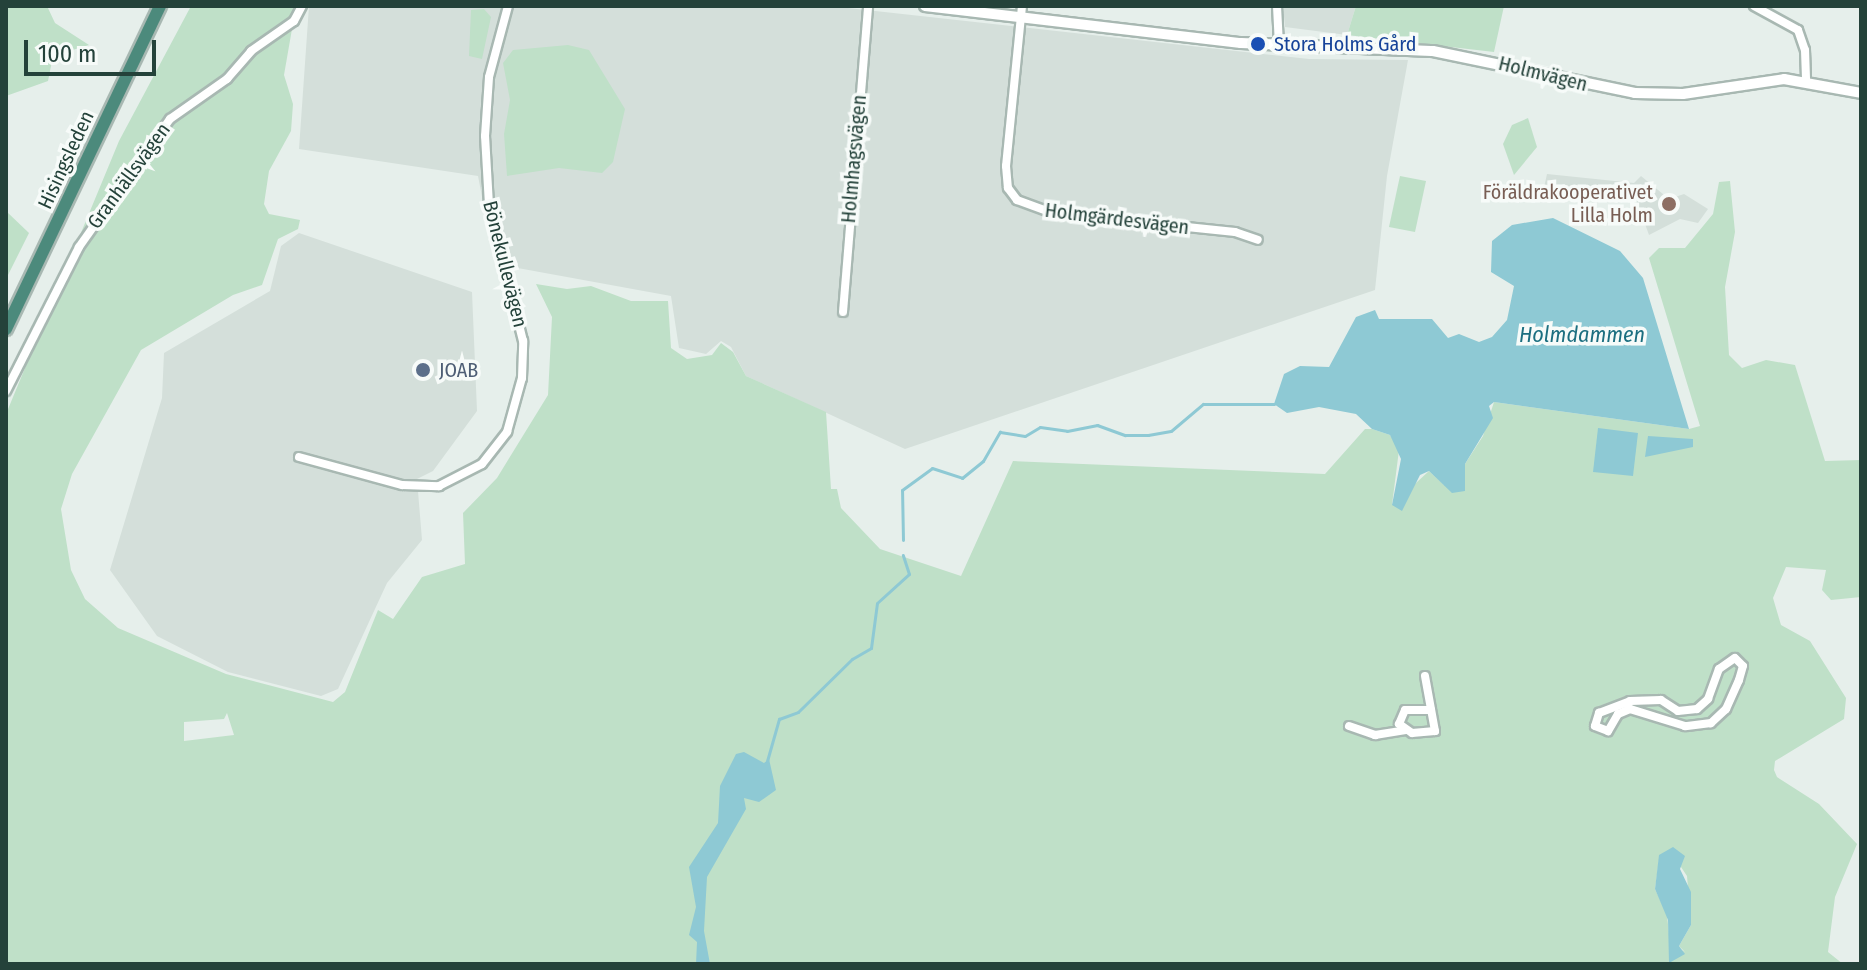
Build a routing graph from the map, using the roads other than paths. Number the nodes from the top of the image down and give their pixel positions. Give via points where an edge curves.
1 (160, 6) edge
2 (302, 6) edge
3 (508, 6) edge
4 (868, 6) edge
5 (925, 6) edge
6 (1022, 6) edge
7 (1277, 6) edge
8 (1754, 6) edge
9 (1020, 19) junction
10 (1279, 46) junction
11 (1806, 81) junction
12 (1861, 93) edge
13 (1258, 240) dead end
14 (843, 312) dead end
15 (6, 329) edge
16 (6, 391) edge
17 (299, 457) dead end
18 (1425, 676) dead end
19 (1431, 710) junction
20 (1599, 713) joint
21 (1349, 726) dead end
22 (1406, 730) junction

1 - 15 highway, Hisingsleden
2 - 16 street, Granhällsvägen via 294,21 251,51 227,79 170,119 79,247
3 - 17 street, Bönekullevägen via 489,77 485,136 489,205 523,341 522,378 507,432 482,464 439,486 402,485
4 - 14 street, Holmhagsvägen
5 - 9 street, Holmvägen
6 - 9 street, Holmgärdesvägen
7 - 10 street
8 - 11 street via 1798,30
9 - 10 street, Holmvägen
9 - 13 street, Holmgärdesvägen via 1006,174 1017,200 1052,213 1235,232
10 - 11 street, Holmvägen via 1441,52 1650,95
11 - 12 street, Holmvägen
18 - 19 street
19 - 22 street via 1433,733
19 - 22 street via 1405,710 1399,724
20 - 20 street via 1647,699 1690,712 1708,699 1723,664 1735,658 1743,663 1726,709 1711,723 1685,726 1630,709 1603,732 1594,722
21 - 22 street via 1375,735

